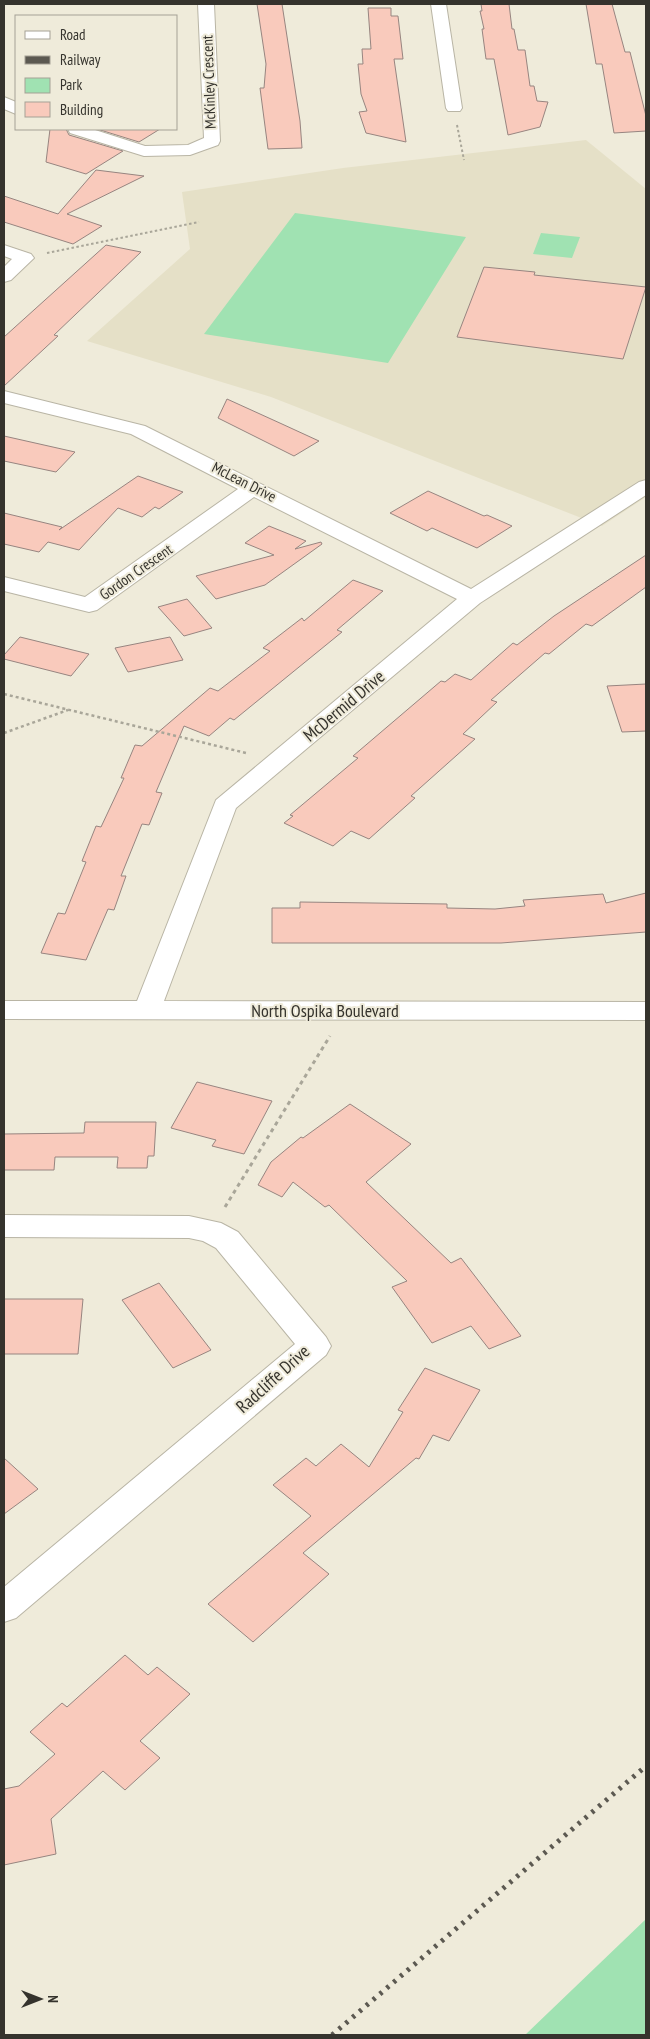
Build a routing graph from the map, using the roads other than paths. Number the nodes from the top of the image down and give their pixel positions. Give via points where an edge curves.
1 (206, 4) edge
2 (438, 4) edge
3 (4, 102) edge
4 (15, 108) edge
5 (454, 108) road end
6 (79, 130) edge
7 (4, 250) edge
8 (4, 276) edge
9 (4, 397) edge
10 (254, 487) junction
11 (643, 492) edge
12 (4, 584) edge
13 (472, 598) junction
14 (4, 1010) edge
15 (147, 1011) junction
16 (646, 1011) edge
17 (4, 1226) edge
18 (4, 1607) edge

1 - 6 street, McKinley Crescent via 212,140 190,150 144,151
2 - 5 street
3 - 4 street
7 - 8 street via 24,258
9 - 10 street, McLean Drive via 138,430
10 - 12 street, Gordon Crescent via 89,605
10 - 13 street, McLean Drive
11 - 13 street, McDermid Drive
13 - 15 street, McDermid Drive via 225,805
14 - 15 street, North Ospika Boulevard
15 - 16 street, North Ospika Boulevard
17 - 18 street, Radcliffe Drive via 189,1227 210,1231 227,1240 315,1346

